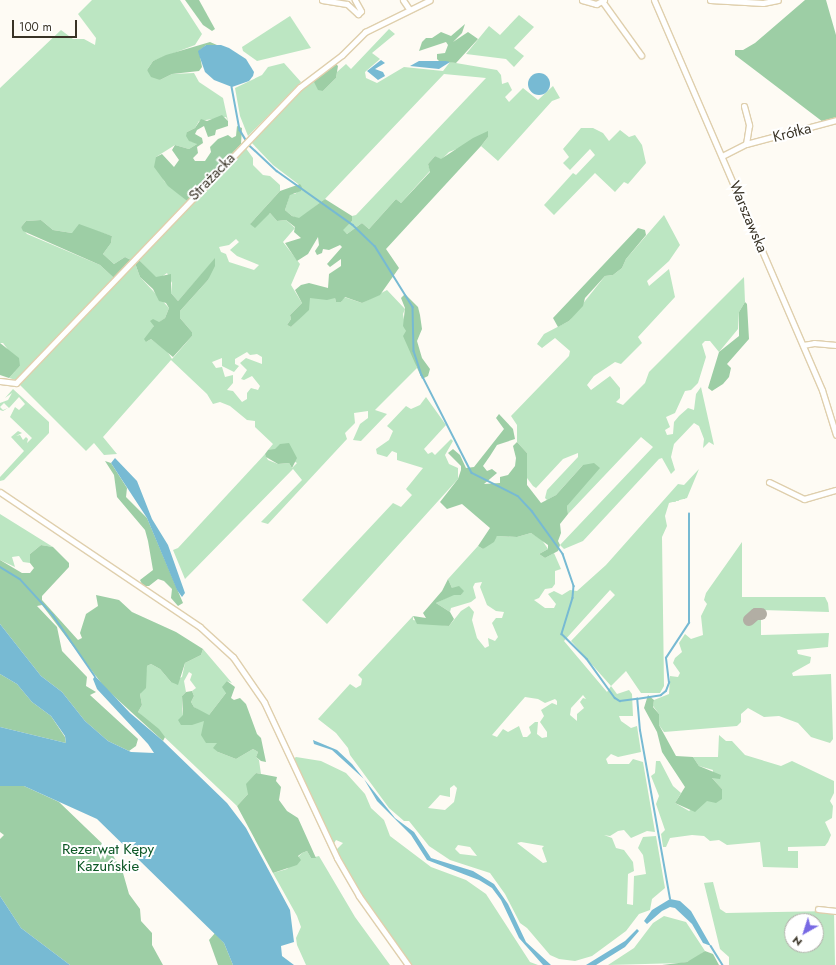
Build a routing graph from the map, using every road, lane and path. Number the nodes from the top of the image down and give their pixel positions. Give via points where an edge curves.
1 (322, 0) edge
2 (355, 0) edge
3 (403, 0) edge
4 (430, 0) edge
5 (582, 0) edge
6 (655, 0) edge
7 (660, 0) edge
8 (710, 0) edge
9 (778, 0) edge
10 (603, 1) edge
11 (409, 9) junction
12 (641, 55) dead end
13 (744, 106) dead end
14 (836, 120) edge
15 (746, 144) junction
16 (722, 156) junction
17 (803, 345) junction
18 (836, 345) edge
19 (0, 381) edge
20 (836, 435) edge
21 (769, 482) dead end
22 (836, 490) edge
23 (0, 492) edge
24 (818, 909) dead end
25 (836, 911) edge
26 (408, 965) edge

1 - 2 street via 347,4 358,14 361,11
3 - 11 street
4 - 11 street, Strażacka
5 - 10 street via 588,4
6 - 7 street
6 - 16 street, Warszawska
8 - 9 street via 764,3
10 - 12 street
11 - 19 street, Strażacka via 365,32 342,56 300,87 16,383
13 - 15 street via 749,125
14 - 15 street, Krótka
15 - 16 street, Krótka
16 - 17 street, Warszawska
17 - 18 street
17 - 20 street, Warszawska via 826,400
21 - 22 street via 804,499
23 - 26 street via 200,627 233,657 264,702 337,858 359,896
24 - 25 street

